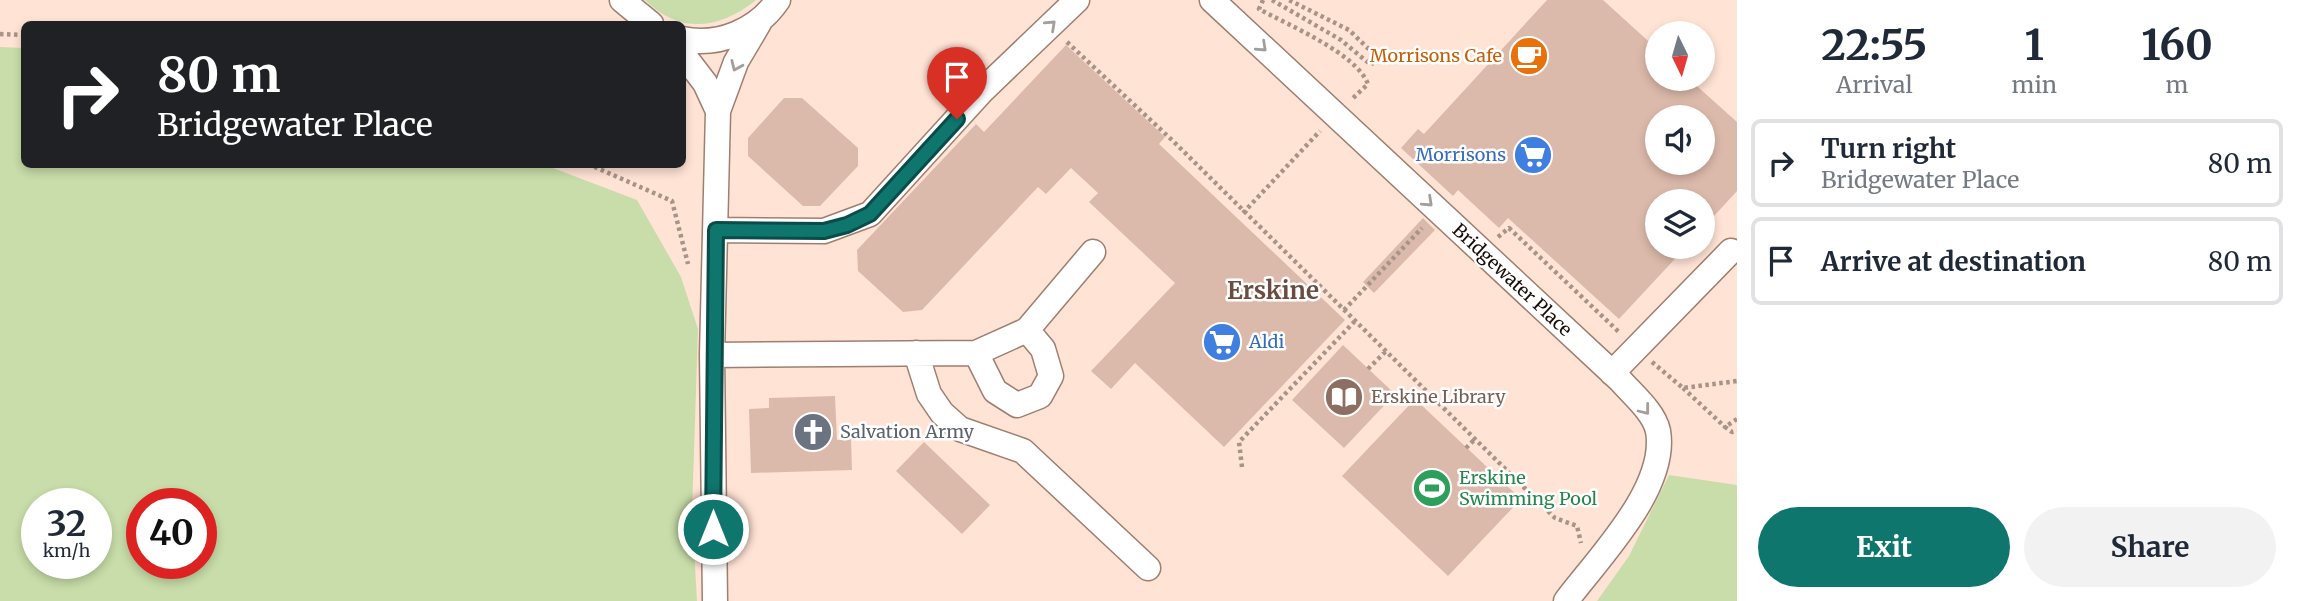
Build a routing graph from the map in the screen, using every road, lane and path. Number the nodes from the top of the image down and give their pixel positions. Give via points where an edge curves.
1 (622, 0) edge
2 (778, 0) edge
3 (1077, 0) edge
4 (1212, 0) edge
5 (1263, 0) edge
6 (1272, 0) edge
7 (1289, 0) edge
8 (647, 21) edge
9 (759, 23) junction
10 (1044, 32) junction
11 (0, 34) edge
12 (21, 35) edge
13 (686, 39) edge
14 (686, 58) edge
15 (718, 111) junction
16 (1335, 115) junction
17 (1438, 211) junction
18 (1243, 213) junction
19 (716, 230) junction
20 (1488, 230) dead end
21 (1731, 251) dead end
22 (1093, 252) dead end
23 (1344, 310) junction
24 (1355, 321) junction
25 (1027, 330) junction
26 (1636, 348) junction
27 (1386, 351) junction
28 (916, 353) junction
29 (976, 353) junction
30 (712, 355) junction
31 (1368, 369) dead end
32 (1612, 373) junction
33 (1737, 381) edge
34 (1683, 388) junction
35 (1737, 419) edge
36 (1725, 427) junction
37 (1737, 431) edge
38 (1476, 439) junction
39 (1466, 448) dead end
40 (1242, 467) dead end
41 (1148, 568) dead end
42 (1588, 572) junction
43 (715, 601) edge
44 (1566, 601) edge

1 - 8 street
2 - 9 street
10 -> 3 street
4 -> 16 street, Bridgewater Place
5 - 16 path via 1259,9 1340,54 1366,78 1368,84
6 - 7 path via 1341,40 1371,65 1377,57 1349,30
9 - 13 street via 714,39
9 -> 15 street via 736,62
10 - 18 path via 1057,46 1064,39
10 - 19 street via 870,214 824,231
11 - 12 path
14 - 15 street
15 - 19 street
16 -> 17 street, Bridgewater Place
16 - 18 path
17 - 23 path
17 - 32 street, Bridgewater Place
18 - 23 path
19 - 30 street
20 - 26 path via 1497,238 1509,228
21 - 26 street
22 - 25 street
23 - 24 path
24 - 27 path
24 - 40 path via 1239,442
25 - 29 street
25 - 29 street via 1043,349 1051,376 1040,396 1017,405 995,391
26 - 32 street
26 - 34 path
27 - 31 path
27 - 38 path
28 - 29 street
28 - 30 street
28 - 41 street via 929,394 942,413 960,429 1023,451
30 - 43 street
32 -> 42 street, Bridgewater Place via 1650,414 1658,430 1658,462 1648,492
33 - 34 path
34 - 36 path
35 - 36 path
36 - 37 path
38 - 39 path
38 - 42 path via 1555,518 1577,526
42 - 44 street, Bridgewater Place

